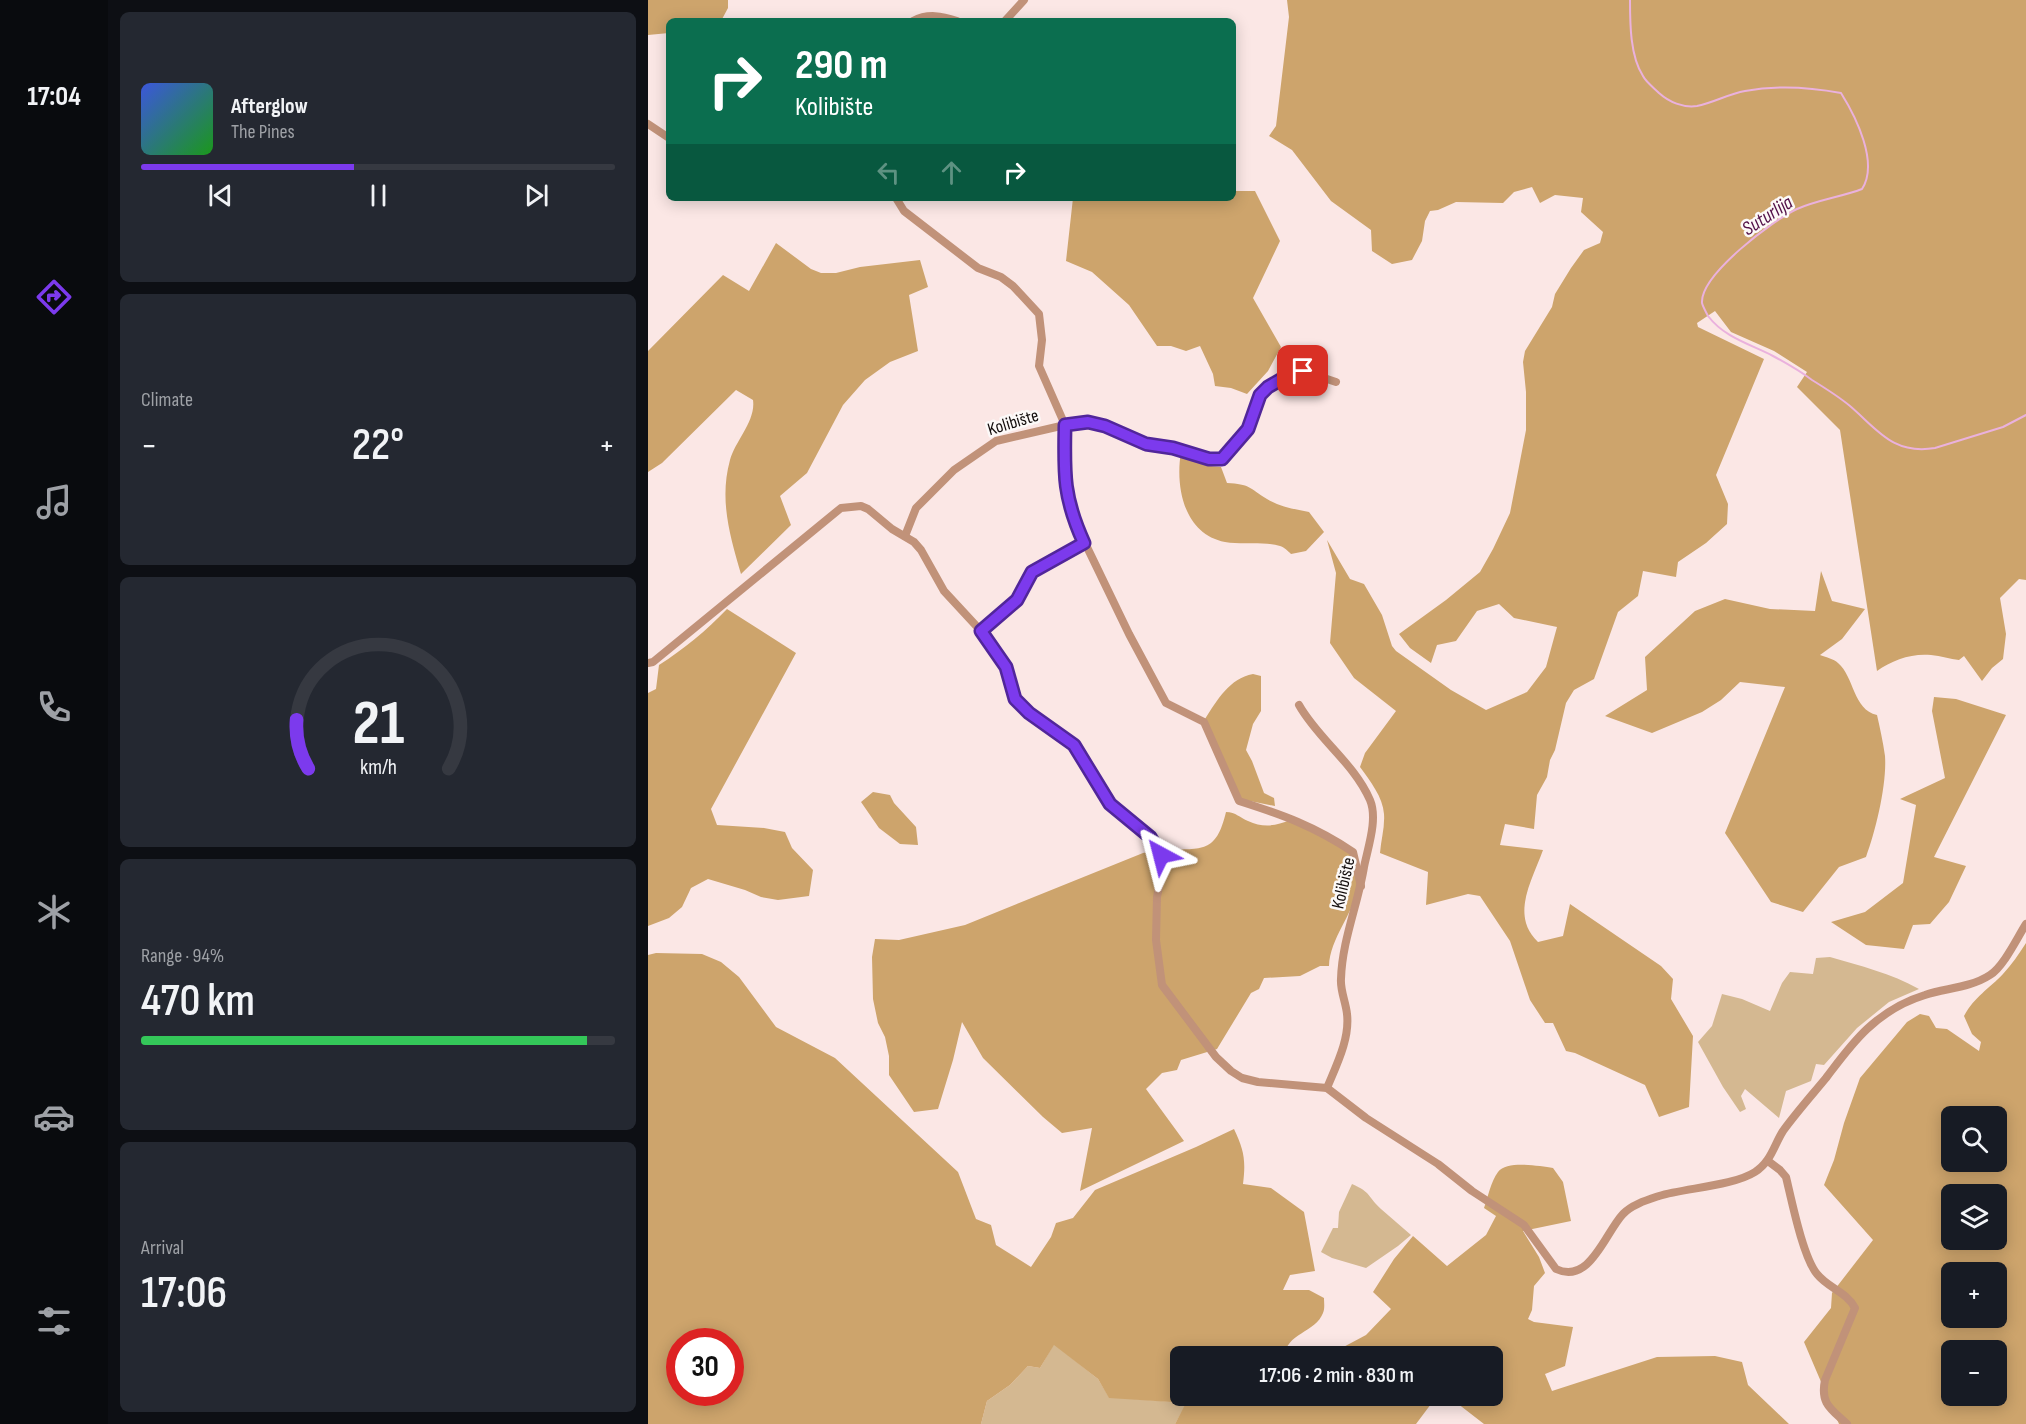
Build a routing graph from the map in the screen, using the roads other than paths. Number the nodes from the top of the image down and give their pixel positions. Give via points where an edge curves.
1 (1024, 0) edge
2 (919, 18) edge
3 (949, 18) edge
4 (1008, 18) edge
5 (648, 124) edge
6 (666, 136) edge
7 (898, 201) edge
8 (1336, 382) dead end
9 (1065, 425) junction
10 (905, 536) junction
11 (1084, 543) junction
12 (981, 631) junction
13 (648, 663) edge
14 (1299, 705) dead end
15 (1361, 886) junction
16 (2026, 924) edge
17 (1327, 1089) junction
18 (1768, 1161) junction
19 (1847, 1424) edge

1 - 4 street
2 - 3 street
5 - 6 street
7 - 9 street via 903,211 978,268 1013,285 1039,314 1039,366
8 - 9 street, Kolibište via 1303,371 1268,387 1260,395 1248,429 1222,459 1146,444 1088,422
9 - 10 street, Kolibište via 996,441 954,470 916,508
9 - 11 street via 1066,492
10 - 12 street via 921,550 944,591
10 - 13 street via 868,509 841,508
11 - 12 street via 1032,572 1017,600
11 - 15 street via 1166,703 1204,722 1239,801 1288,816 1353,852
12 - 17 street via 1006,667 1015,699 1074,745 1110,804 1150,837 1164,860 1156,897 1156,940 1162,986 1168,994 1216,1057 1242,1078
14 - 15 street, Kolibište via 1371,801 1373,815
15 - 17 street, Kolibište via 1341,980 1348,1027
16 - 18 street via 1990,975 1972,984 1926,994 1881,1016 1847,1049 1782,1132
17 - 18 street via 1524,1224 1563,1273 1591,1262 1623,1214 1633,1207 1659,1196 1741,1178
18 - 19 street via 1786,1177 1809,1264 1818,1276 1851,1299 1855,1308 1823,1392 1826,1404

